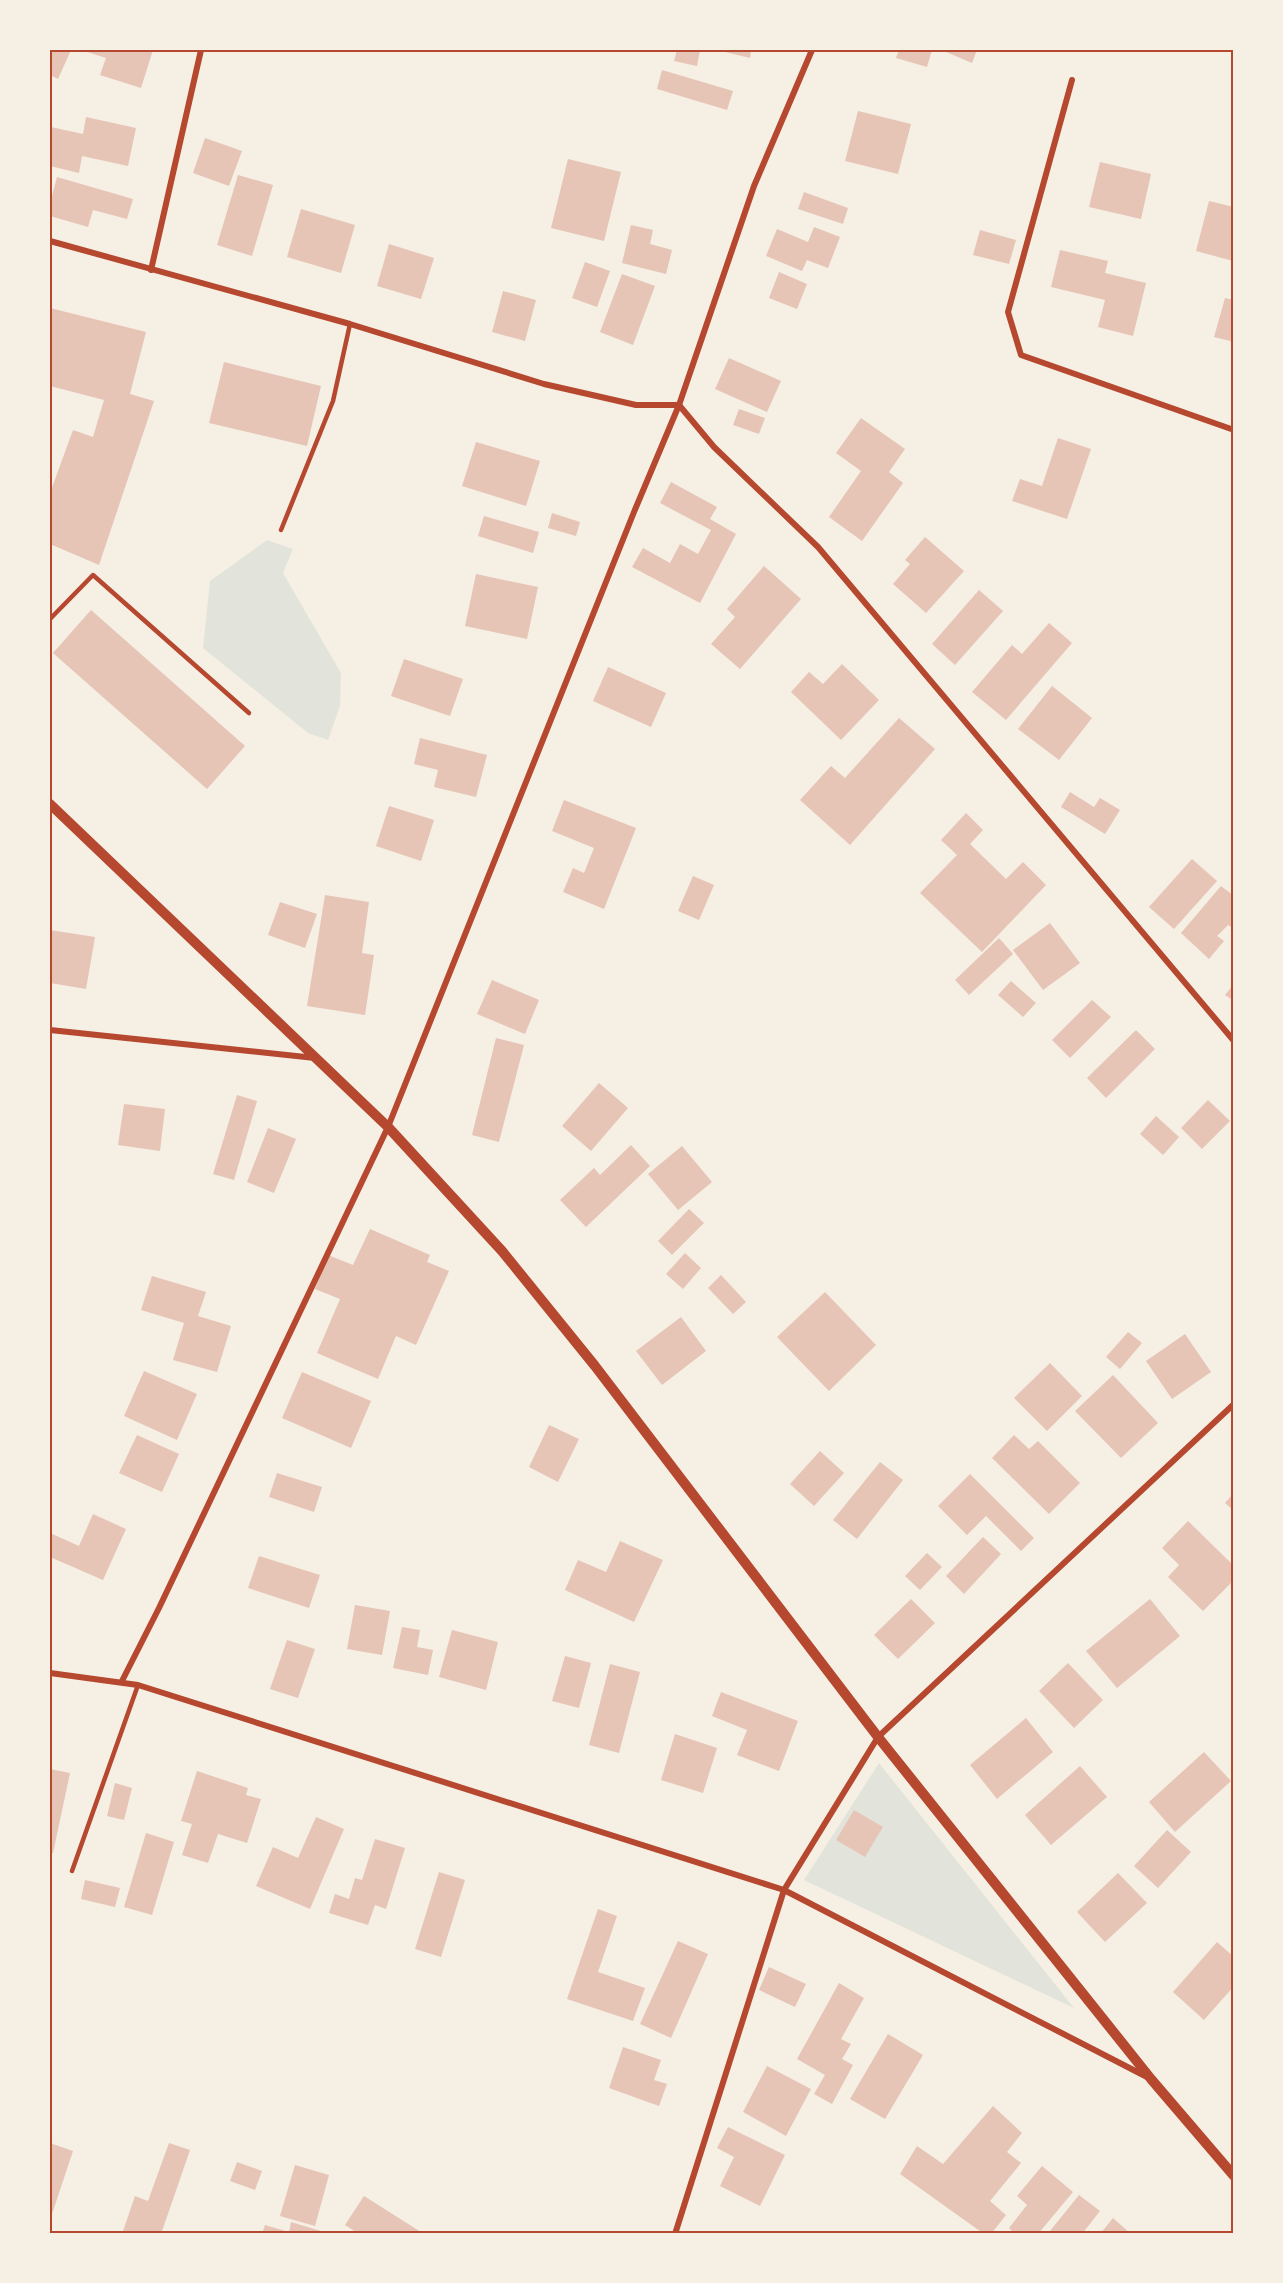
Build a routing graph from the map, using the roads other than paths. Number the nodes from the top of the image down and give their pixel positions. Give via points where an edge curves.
1 (201, 50) edge
2 (812, 50) edge
3 (1072, 80) dead end
4 (50, 241) edge
5 (151, 270) junction
6 (350, 324) junction
7 (679, 405) junction
8 (1233, 430) edge
9 (281, 530) dead end
10 (50, 619) edge
11 (249, 713) dead end
12 (50, 804) edge
13 (50, 1030) edge
14 (1233, 1041) edge
15 (316, 1058) junction
16 (388, 1127) junction
17 (1233, 1404) edge
18 (50, 1673) edge
19 (122, 1681) junction
20 (138, 1685) junction
21 (878, 1737) junction
22 (72, 1871) dead end
23 (784, 1890) junction
24 (1151, 2079) junction
25 (1233, 2176) edge
26 (675, 2234) edge

1 - 5 street
2 - 7 street via 754,186
3 - 8 street via 1008,312 1021,355
4 - 5 street
5 - 6 street
6 - 7 street via 544,384 636,405
6 - 9 lane via 333,401
7 - 14 street via 714,447 818,547
7 - 16 street
10 - 11 lane via 93,575
12 - 15 street
13 - 15 street
15 - 16 street
16 - 19 street
16 - 21 street via 502,1251 588,1357
17 - 21 street
18 - 19 street
19 - 20 street
20 - 22 lane
20 - 23 street
21 - 23 street
21 - 24 street
23 - 24 street
23 - 26 street
24 - 25 street

